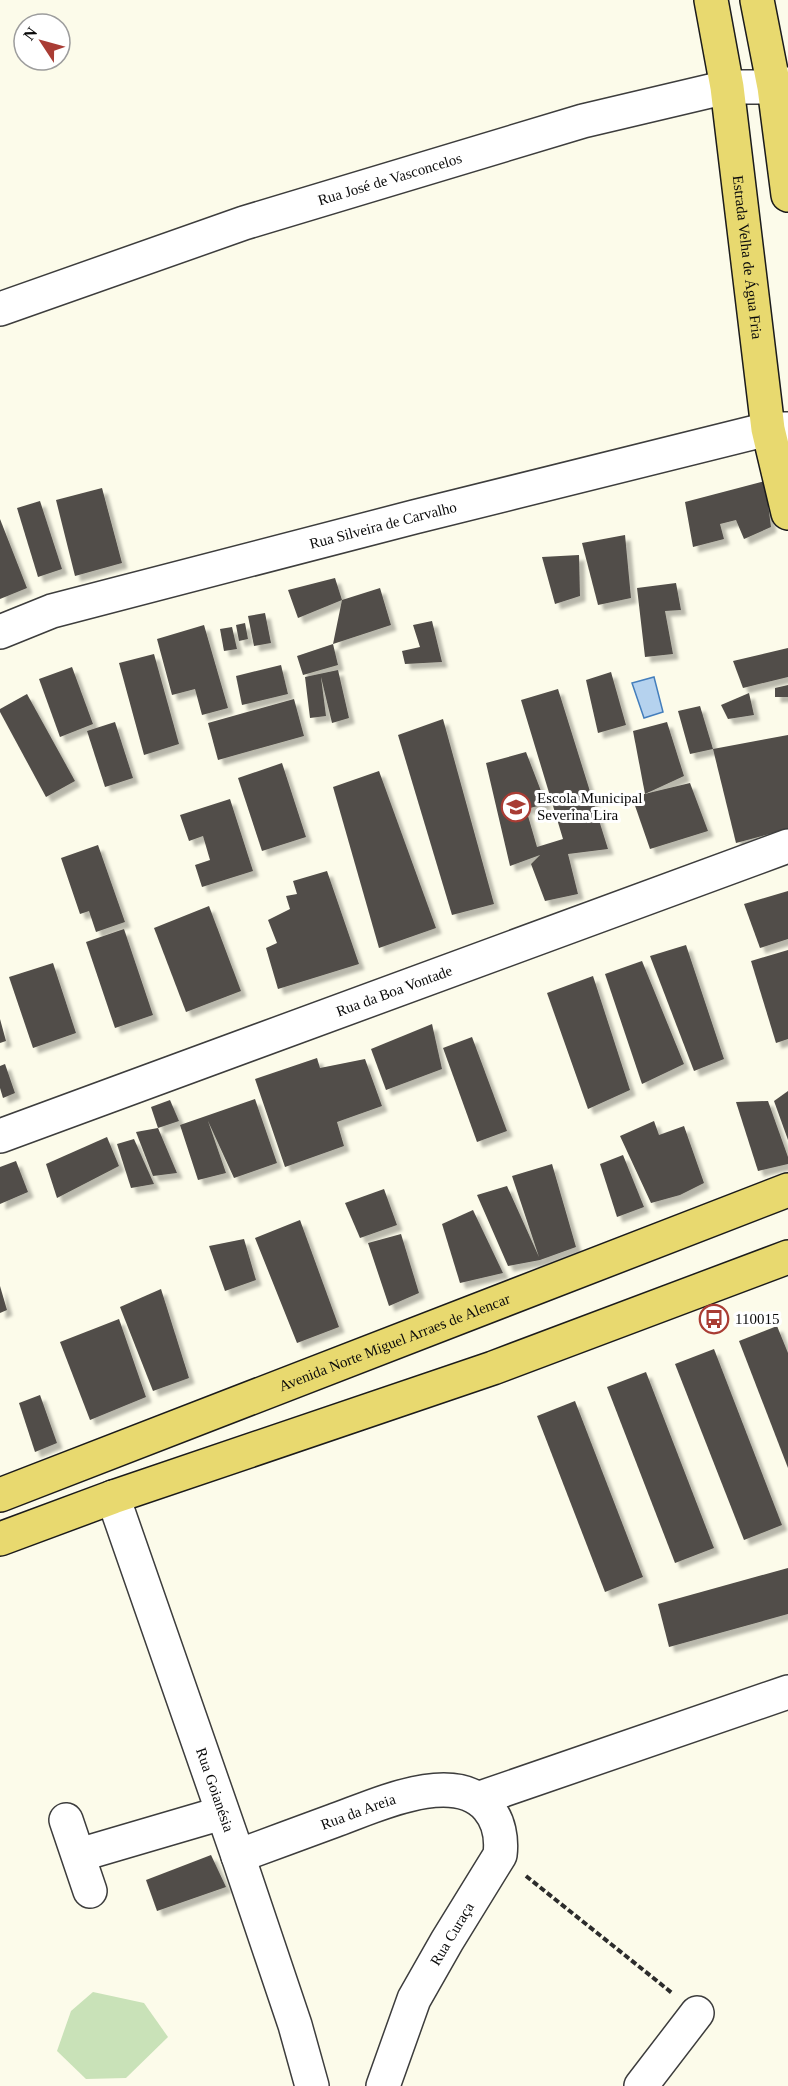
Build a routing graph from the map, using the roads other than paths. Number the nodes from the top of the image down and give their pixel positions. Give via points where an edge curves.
1 (711, 0) edge
2 (757, 0) edge
3 (781, 85) edge
4 (727, 87) junction
5 (788, 195) edge
6 (0, 309) edge
7 (778, 429) edge
8 (788, 513) edge
9 (0, 632) edge
10 (788, 846) edge
11 (0, 1136) edge
12 (788, 1190) edge
13 (788, 1257) edge
14 (0, 1495) edge
15 (113, 1497) junction
16 (0, 1539) edge
17 (788, 1692) edge
18 (480, 1798) junction
19 (222, 1813) junction
20 (66, 1820) dead end
21 (79, 1855) junction
22 (238, 1856) junction
23 (90, 1891) dead end
24 (698, 2013) road end
25 (392, 2082) edge
26 (312, 2086) edge
27 (641, 2086) edge

1 - 4 main road, Estrada Velha de Água Fria
2 - 3 main road
3 - 4 street, Rua José de Vasconcelos
3 - 5 main road
4 - 6 street, Rua José de Vasconcelos via 583,121 445,161 244,223
4 - 7 main road, Estrada Velha de Água Fria
7 - 8 main road, Estrada Velha de Água Fria
7 - 9 street, Rua Silveira de Carvalho via 63,608
10 - 11 street, Rua da Boa Vontade
12 - 14 main road, Avenida Norte Miguel Arraes de Alencar
13 - 15 main road via 493,1368
15 - 16 main road
15 - 19 street, Rua Goianésia
17 - 18 street
18 - 22 street, Rua da Areia via 453,1790 434,1790 398,1798
18 - 25 street, Rua Curaça via 497,1820 500,1855 414,1999
19 - 21 street
19 - 22 street, Rua Goianésia
20 - 21 street
21 - 23 street
22 - 26 street, Rua Goianésia
24 - 27 street

